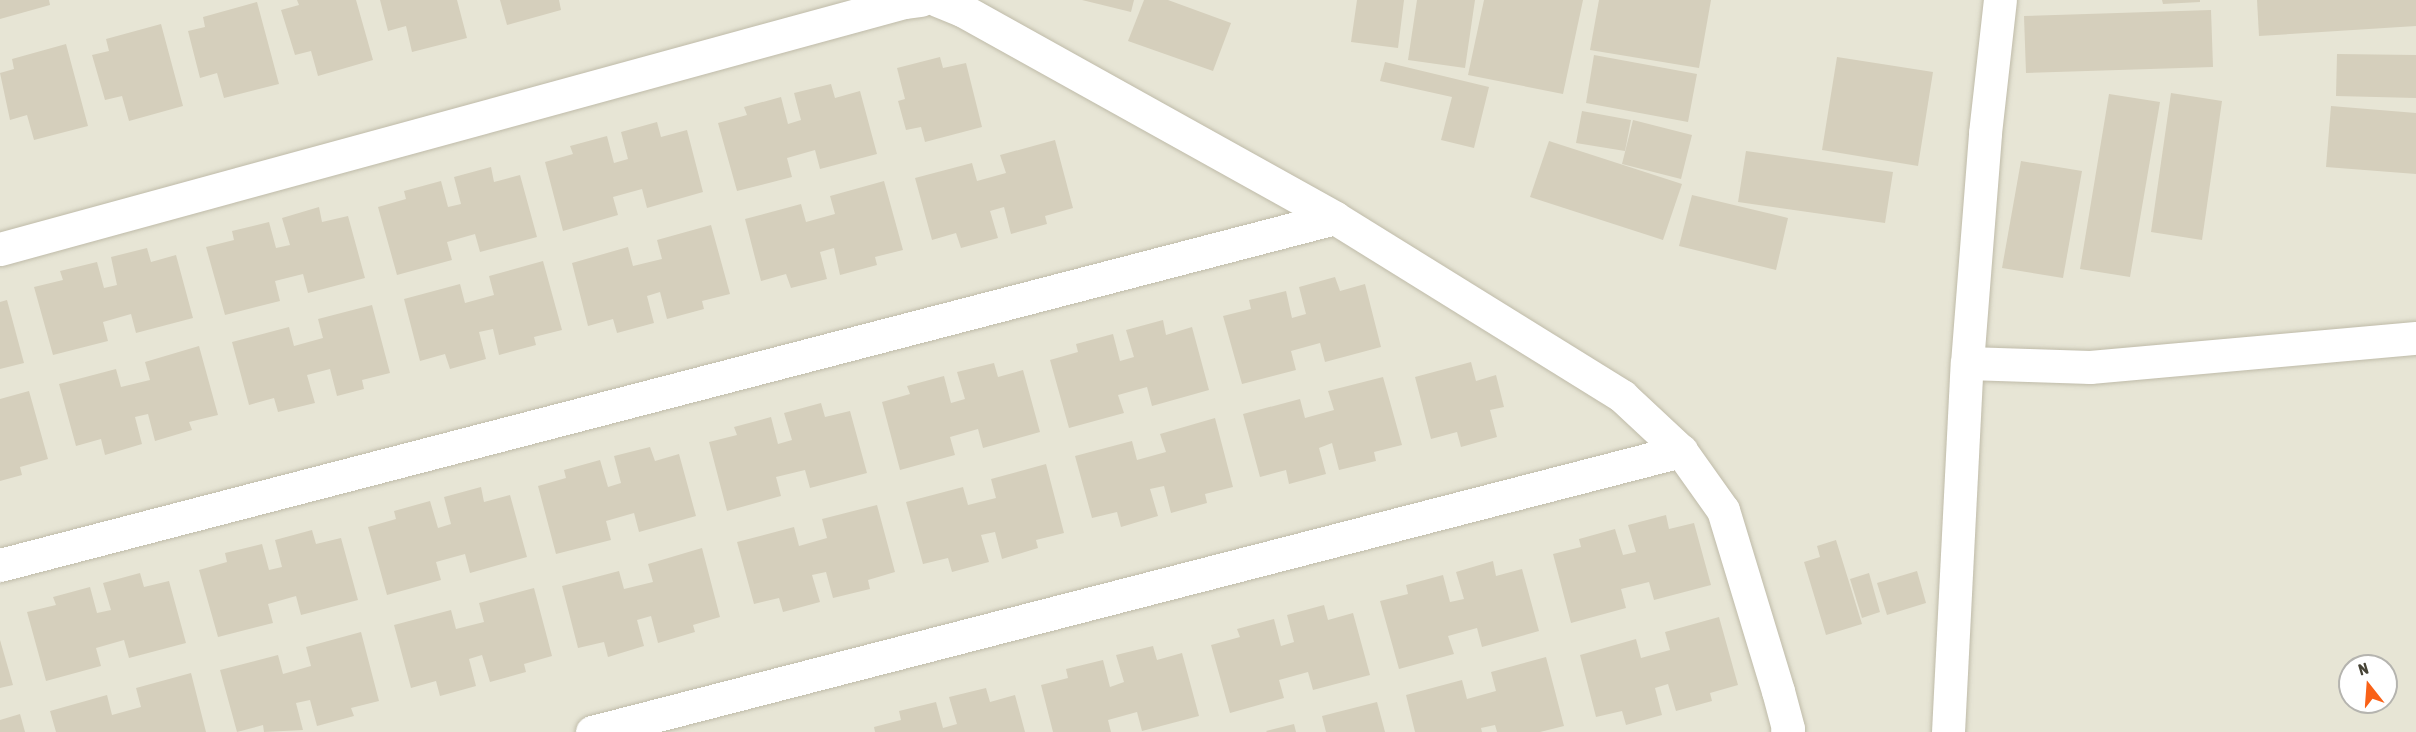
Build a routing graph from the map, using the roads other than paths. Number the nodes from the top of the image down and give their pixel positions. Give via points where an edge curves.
1 (921, 0) edge
2 (937, 0) edge
3 (2000, 0) edge
4 (1335, 218) junction
5 (0, 249) edge
6 (2416, 338) edge
7 (1967, 363) junction
8 (1681, 451) junction
9 (0, 565) edge
10 (592, 732) edge
11 (1786, 732) edge
12 (1948, 732) edge

1 - 5 street
2 - 4 street via 962,10
3 - 7 street
4 - 8 street via 1622,396
4 - 9 street
6 - 7 street via 2090,367
7 - 12 street
8 - 10 street
8 - 11 street via 1723,510 1778,691

